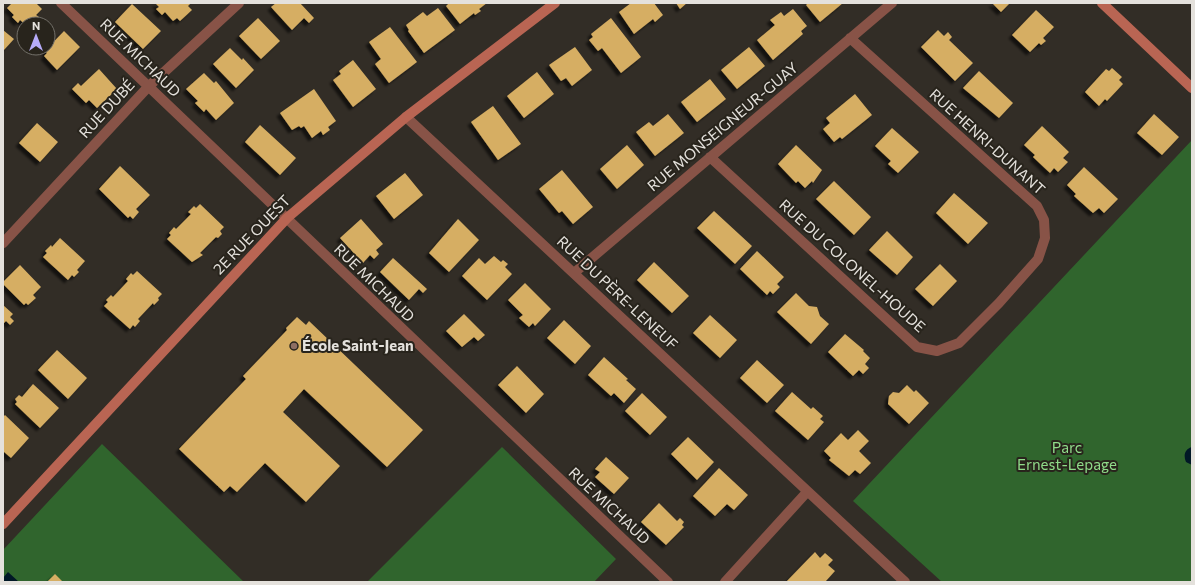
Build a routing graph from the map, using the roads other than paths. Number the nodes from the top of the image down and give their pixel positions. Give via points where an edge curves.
1 (62, 3) edge
2 (239, 3) edge
3 (555, 3) edge
4 (892, 3) edge
5 (1102, 3) edge
6 (850, 38) junction
7 (148, 87) junction
8 (1192, 88) edge
9 (406, 117) junction
10 (710, 157) junction
11 (286, 218) junction
12 (3, 243) edge
13 (574, 273) junction
14 (999, 303) joint
15 (807, 492) junction
16 (3, 524) edge
17 (668, 582) edge
18 (725, 582) edge
19 (905, 582) edge

1 - 7 street, RUE MICHAUD
2 - 7 street, RUE DUBÉ
3 - 9 street, 2E RUE OUEST
4 - 6 street, RUE MONSEIGNEUR-GUAY
5 - 8 street
6 - 10 street, RUE MONSEIGNEUR-GUAY
6 - 14 street, RUE HENRI-DUNANT via 1037,206 1044,220 1045,238 1038,259
7 - 11 street, RUE MICHAUD
7 - 12 street, RUE DUBÉ
9 - 11 street, 2E RUE OUEST
9 - 13 street, RUE DU PÈRE-LENEUF
10 - 13 street, RUE MONSEIGNEUR-GUAY
10 - 14 street, RUE DU COLONEL-HOUDE via 917,347 937,350 959,343
11 - 16 street, 2E RUE OUEST
11 - 17 street, RUE MICHAUD
13 - 15 street, RUE DU PÈRE-LENEUF
15 - 18 street
15 - 19 street, RUE DU PÈRE-LENEUF

